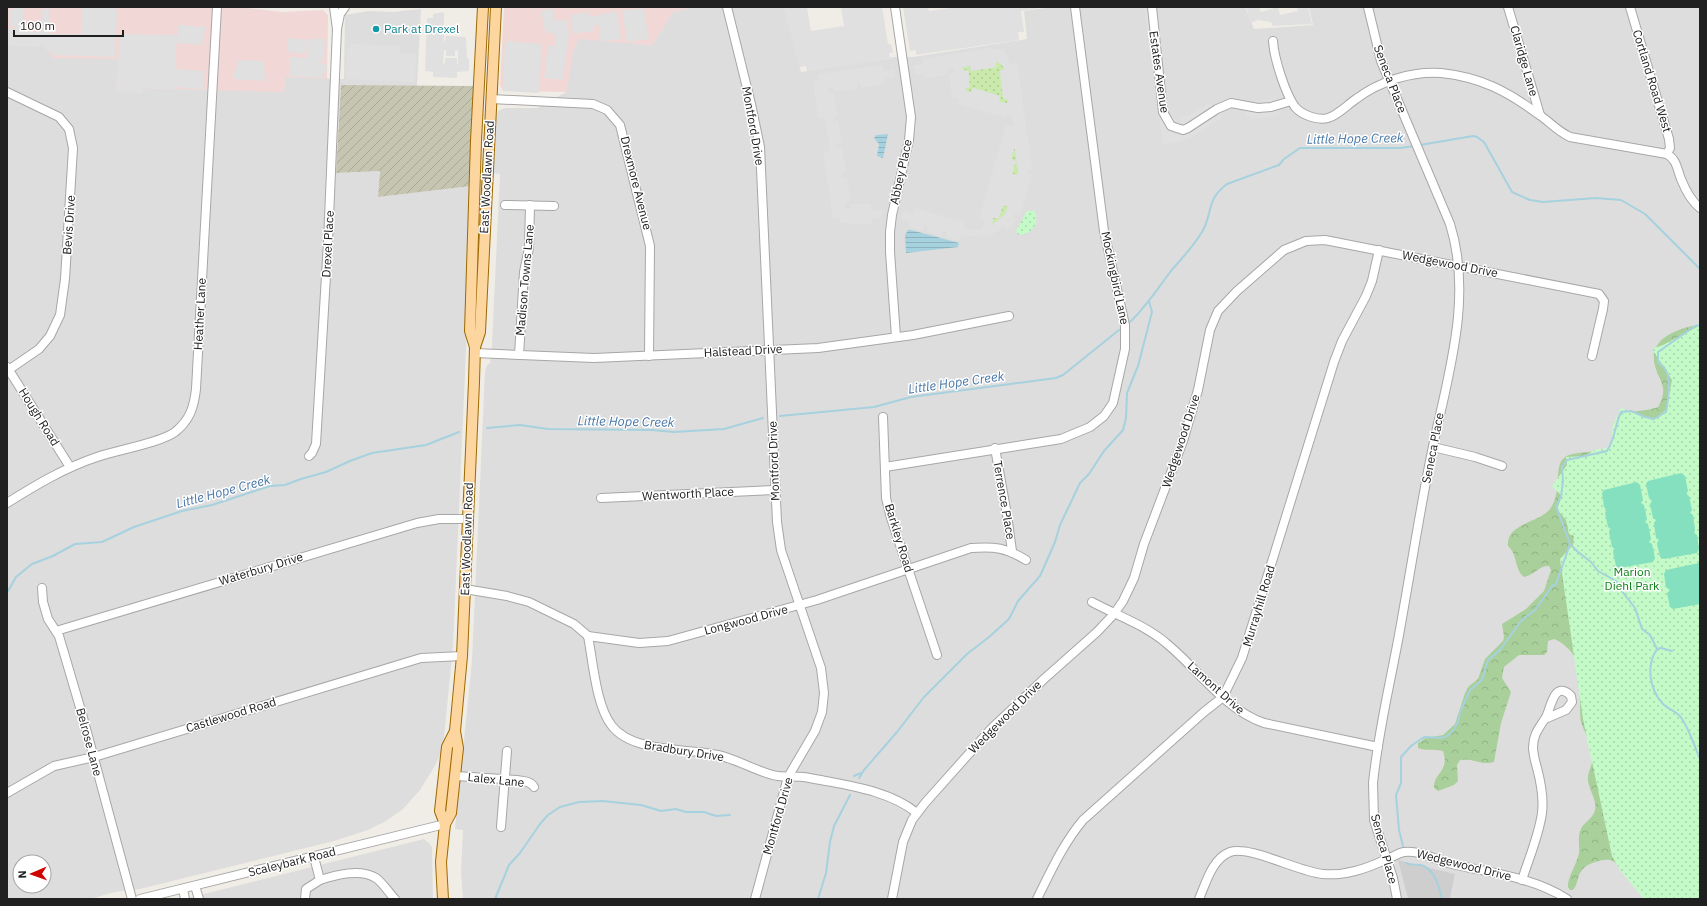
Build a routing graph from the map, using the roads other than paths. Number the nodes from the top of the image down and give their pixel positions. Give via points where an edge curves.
1 (217, 7) edge
2 (334, 7) edge
3 (345, 7) edge
4 (483, 7) edge
5 (496, 7) edge
6 (727, 7) edge
7 (895, 7) edge
8 (1075, 7) edge
9 (1152, 7) edge
10 (1368, 7) edge
11 (1508, 7) edge
12 (1630, 7) edge
13 (337, 29) junction
14 (1273, 41) dead end
15 (1389, 81) junction
16 (7, 92) edge
17 (491, 98) junction
18 (1291, 101) junction
19 (1540, 115) junction
20 (1667, 154) junction
21 (504, 205) dead end
22 (530, 205) junction
23 (554, 206) dead end
24 (1700, 208) edge
25 (1379, 250) junction
26 (1458, 266) junction
27 (1009, 316) dead end
28 (896, 337) junction
29 (475, 350) junction
30 (770, 350) junction
31 (519, 355) junction
32 (649, 356) junction
33 (1592, 356) dead end
34 (8, 370) edge
35 (883, 416) dead end
36 (1433, 447) junction
37 (995, 448) junction
38 (308, 456) dead end
39 (1502, 466) dead end
40 (885, 467) junction
41 (70, 468) junction
42 (775, 490) junction
43 (601, 498) dead end
44 (7, 503) edge
45 (468, 519) junction
46 (1012, 551) junction
47 (1026, 560) dead end
48 (908, 569) junction
49 (42, 588) dead end
50 (465, 589) junction
51 (1092, 602) dead end
52 (799, 605) junction
53 (1114, 614) junction
54 (56, 631) junction
55 (588, 636) junction
56 (938, 655) dead end
57 (462, 656) junction
58 (1223, 697) junction
59 (1545, 719) dead end
60 (455, 731) junction
61 (1378, 746) junction
62 (507, 751) dead end
63 (94, 757) junction
64 (456, 776) junction
65 (788, 777) junction
66 (505, 779) junction
67 (534, 787) dead end
68 (7, 793) edge
69 (917, 813) junction
70 (444, 824) junction
71 (501, 827) dead end
72 (314, 857) junction
73 (1387, 860) junction
74 (320, 880) junction
75 (1522, 880) junction
76 (195, 886) junction
77 (183, 889) junction
78 (132, 899) edge
79 (140, 899) edge
80 (185, 899) edge
81 (199, 899) edge
82 (305, 899) edge
83 (395, 899) edge
84 (443, 899) edge
85 (755, 899) edge
86 (892, 899) edge
87 (1037, 899) edge
88 (1199, 899) edge
89 (1397, 899) edge
90 (1567, 899) edge

1 - 41 street, Heather Lane via 196,389 192,412 174,433 96,457
2 - 13 street, Drexel Place
3 - 13 street, Drexel Place via 340,14
4 - 29 main road, East Woodlawn Road via 470,331
5 - 17 main road, East Woodlawn Road
6 - 30 street, Montford Drive via 760,147
7 - 28 street, Abbey Place via 911,116 909,140 890,232
8 - 37 street, Mockingbird Lane via 1104,231 1124,315 1125,349 1113,403 1104,416 1077,433 1061,439
9 - 18 street, Estates Avenue via 1163,112 1171,126 1183,130 1231,103 1258,108
10 - 15 street, Seneca Place via 1376,46
11 - 19 street, Claridge Lane
12 - 20 street, Cortland Road West via 1669,139 1670,148
13 - 38 street, Drexel Place via 316,444
14 - 18 street via 1274,55
15 - 18 street via 1367,91 1334,115 1325,118 1303,113
15 - 19 street via 1419,74 1466,76 1514,97
15 - 26 street, Seneca Place via 1450,224
16 - 34 street, Bevis Drive via 59,117 69,129 73,148 65,279 60,315 50,336 39,350
17 - 29 main road, East Woodlawn Road via 480,332
17 - 32 street, Drexmore Avenue via 593,104 607,110 620,125 650,246
19 - 20 street via 1570,137
20 - 24 street via 1677,165 1686,190
21 - 22 street
22 - 23 street
22 - 31 street, Madison Towns Lane via 529,248 524,272
25 - 26 street, Wedgewood Drive
25 - 53 street, Wedgewood Drive via 1325,240 1295,244 1284,250 1218,311 1210,330 1198,390 1183,441 1144,544 1134,578
25 - 58 street, Murrayhill Road via 1368,291 1334,362 1242,658
26 - 33 street, Wedgewood Drive via 1599,294 1604,301 1604,309
26 - 36 street, Seneca Place via 1460,277 1454,341
27 - 28 street, Halstead Drive
28 - 30 street, Halstead Drive via 830,347
29 - 31 street, Halstead Drive
29 - 45 main road, East Woodlawn Road
30 - 32 street, Halstead Drive
30 - 42 street, Montford Drive
31 - 32 street, Halstead Drive via 594,358
34 - 41 street, Hough Road
35 - 40 street, Barkley Road
36 - 39 street
36 - 61 street, Seneca Place
37 - 40 street, Mockingbird Lane
37 - 46 street, Terrence Place
40 - 48 street, Barkley Road via 886,498 890,518
41 - 44 street, Heather Lane via 44,480
42 - 43 street, Wentworth Place
42 - 52 street, Montford Drive via 781,550
45 - 50 main road, East Woodlawn Road
45 - 54 street, Waterbury Drive via 435,519 398,528
46 - 47 street, Longwood Drive
46 - 48 street, Longwood Drive via 993,547 971,548
48 - 52 street, Longwood Drive
48 - 56 street, Barkley Road
49 - 54 street, Belrose Lane via 48,619
50 - 55 street via 529,602 574,624
50 - 57 main road, East Woodlawn Road
51 - 53 street, Lamont Drive
52 - 55 street, Longwood Drive via 668,641 638,643
52 - 65 street, Montford Drive via 821,668 824,693 822,712 815,731
53 - 58 street, Lamont Drive via 1144,628 1165,642
53 - 69 street, Wedgewood Drive via 991,730
54 - 63 street, Belrose Lane
55 - 65 street, Bradbury Drive via 606,717 624,738 646,746 717,755 777,776
57 - 60 main road, East Woodlawn Road
57 - 63 street, Castlewood Road via 427,657 407,662
58 - 61 street, Lamont Drive via 1242,713 1264,723
58 - 87 street, Murrayhill Road via 1083,820 1070,835
59 - 75 street via 1537,730 1533,747 1542,792 1542,813
60 - 64 main road, East Woodlawn Road via 458,748
60 - 70 main road, East Woodlawn Road via 447,747 440,811
61 - 73 street, Seneca Place via 1374,769 1374,820
62 - 66 street
63 - 68 street, Castlewood Road via 54,766
63 - 78 street, Belrose Lane
64 - 66 street, Lalex Lane
64 - 70 main road, East Woodlawn Road via 451,813
65 - 69 street, Bradbury Drive via 804,777 867,789 909,806
65 - 85 street, Montford Drive
66 - 67 street, Lalex Lane via 525,781
66 - 71 street
69 - 86 street, Wedgewood Drive via 903,842
70 - 72 street, Scaleybark Road
70 - 84 main road, East Woodlawn Road via 441,862
72 - 74 street
72 - 76 street, Scaleybark Road
73 - 75 street, Wedgewood Drive via 1401,853 1411,852
73 - 88 street, Wedgewood Drive via 1352,872 1324,874 1300,870 1244,851 1232,852 1216,862
73 - 89 street, Seneca Place
74 - 82 street via 306,889
74 - 83 street via 355,873 364,874 376,878
75 - 90 street, Wedgewood Drive via 1547,888
76 - 77 street, Scaleybark Road
76 - 81 street
77 - 79 street, Scaleybark Road
77 - 80 street

